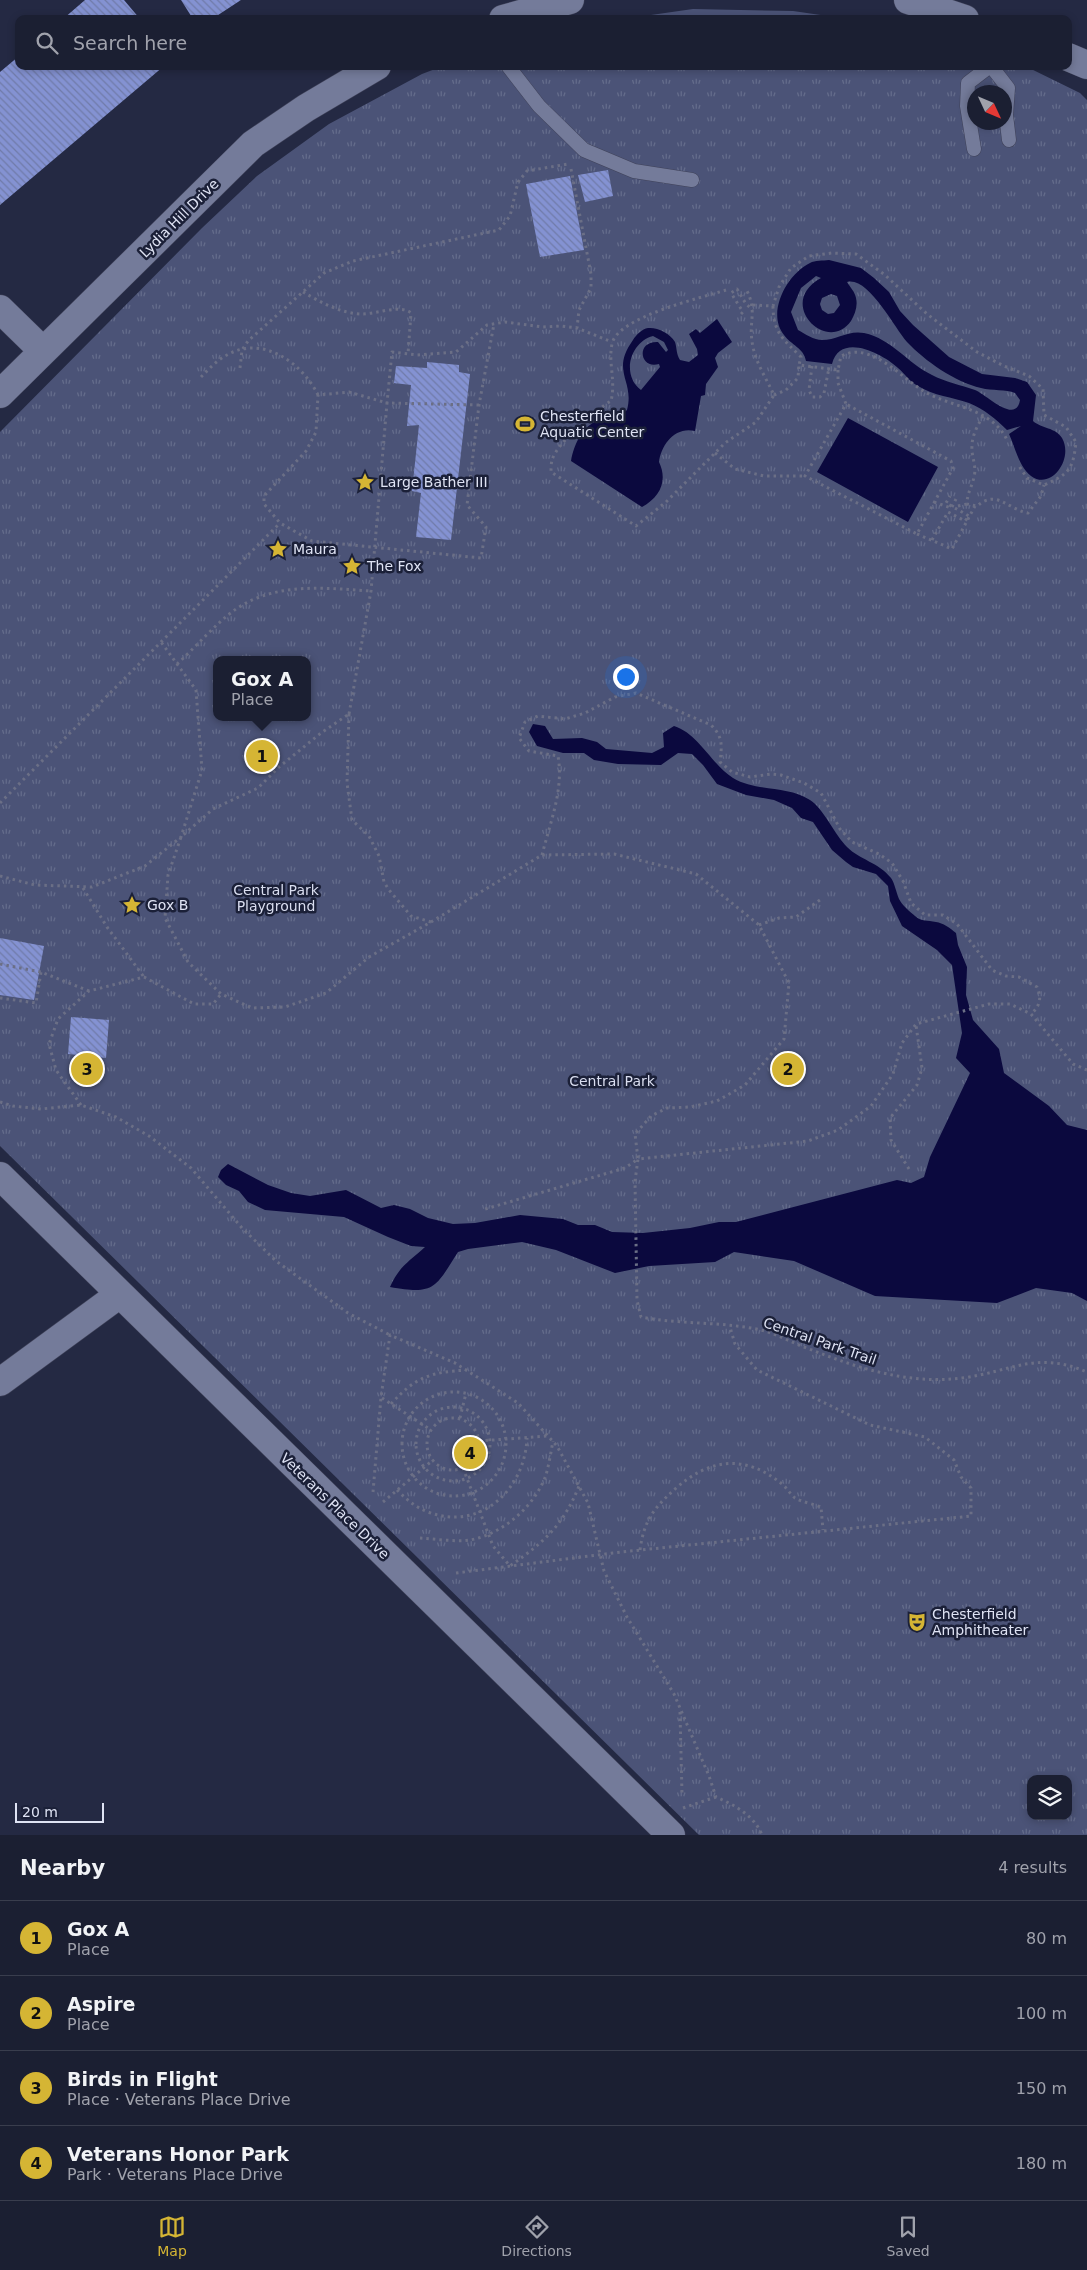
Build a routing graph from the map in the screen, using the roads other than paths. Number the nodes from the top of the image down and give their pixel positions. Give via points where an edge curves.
1 (570, 0) edge
2 (908, 0) edge
3 (517, 15) edge
4 (953, 15) edge
5 (1072, 59) edge
6 (1087, 65) edge
7 (370, 70) edge
8 (511, 70) edge
9 (986, 70) edge
10 (994, 70) edge
11 (1009, 140) dead end
12 (974, 149) dead end
13 (692, 180) dead end
14 (0, 309) edge
15 (43, 351) junction
16 (0, 394) edge
17 (0, 1176) edge
18 (120, 1294) junction
19 (0, 1382) edge
20 (672, 1823) edge

1 - 3 street
2 - 4 street
5 - 6 street
7 - 15 street, Lydia Hill Drive via 253,144
8 - 13 lane via 539,106 584,150 634,171
9 - 12 lane via 968,83 969,128
10 - 11 lane via 1008,88 1006,115
14 - 15 street
15 - 16 street, Lydia Hill Drive
17 - 18 street, Veterans Place Drive
18 - 19 street
18 - 20 street, Veterans Place Drive

